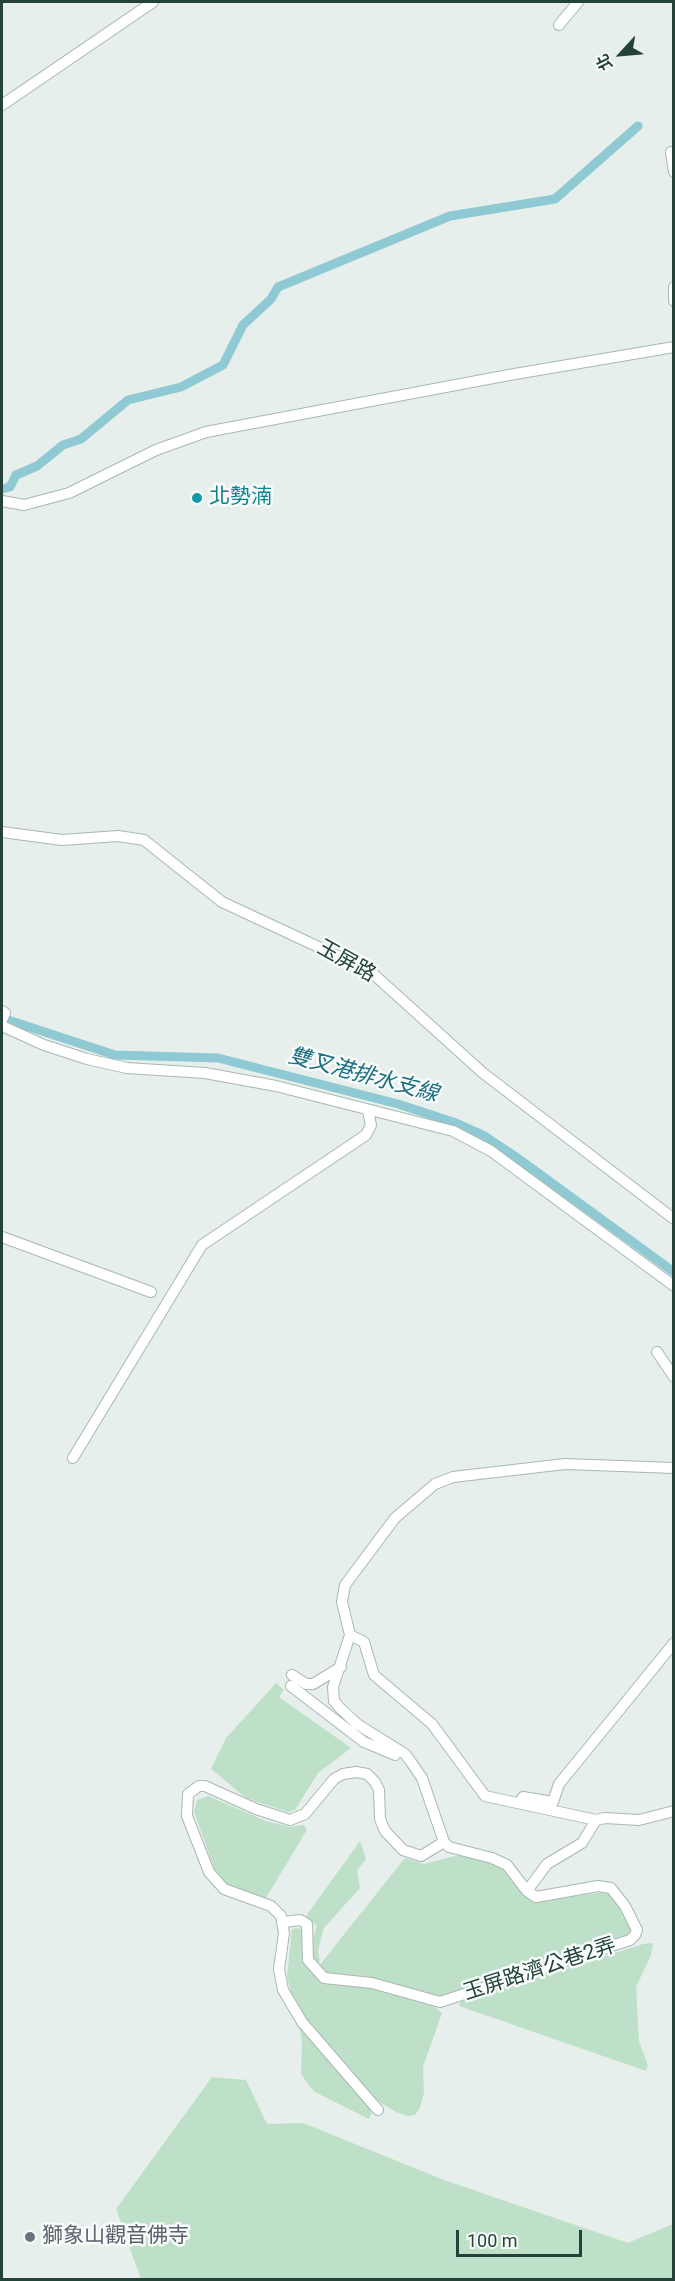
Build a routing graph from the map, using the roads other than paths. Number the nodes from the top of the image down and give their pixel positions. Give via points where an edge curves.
1 (153, 2) edge
2 (578, 2) edge
3 (559, 25) dead end
4 (2, 105) edge
5 (671, 152) dead end
6 (674, 172) edge
7 (674, 288) edge
8 (674, 301) edge
9 (674, 347) edge
10 (2, 501) edge
11 (2, 832) edge
12 (2, 1011) edge
13 (2, 1020) edge
14 (2, 1026) edge
15 (368, 1111) junction
16 (674, 1219) edge
17 (2, 1237) edge
18 (674, 1286) edge
19 (151, 1292) dead end
20 (657, 1352) dead end
21 (674, 1377) edge
22 (73, 1458) dead end
23 (674, 1468) edge
24 (350, 1635) junction
25 (674, 1643) edge
26 (340, 1666) junction
27 (422, 1778) junction
28 (520, 1803) junction
29 (674, 1811) edge
30 (596, 1820) junction
31 (444, 1842) junction
32 (527, 1891) junction
33 (284, 1922) junction
34 (378, 2110) dead end

1 - 4 street
2 - 3 street
5 - 6 street
7 - 8 street
9 - 10 street via 206,432 156,450 69,493 24,505
11 - 16 street, 玉屏路 via 62,840 118,836 144,840 222,902 370,970 483,1073
12 - 13 street
14 - 15 street via 87,1059 127,1068 225,1076
15 - 18 street via 453,1131 491,1151
15 - 22 street via 371,1125 366,1135 202,1245
17 - 19 street
20 - 21 street
23 - 24 street via 565,1464 453,1477 435,1484 395,1518 345,1585 342,1602
24 - 26 street
24 - 28 street via 364,1642 374,1675 432,1724 485,1796
25 - 28 street via 559,1784 553,1802 523,1797
26 - 27 street via 333,1687 334,1701 357,1724 405,1754
26 - 27 street via 313,1684 292,1681 364,1742 405,1761
27 - 31 street
28 - 30 street
29 - 30 street via 639,1820
30 - 32 street via 582,1843 547,1864
31 - 32 street via 507,1865
31 - 33 street via 422,1856 403,1850 385,1831 380,1819 379,1790 367,1774 356,1772 334,1779 305,1814 290,1820 205,1786 192,1789 188,1794 187,1816 213,1878 231,1894 271,1906
32 - 33 street, 玉屏路濟公巷2弄 via 536,1897 598,1886 611,1888 637,1930 630,1940 440,2002 372,1983 324,1977 308,1960 307,1924 300,1920
33 - 34 street via 279,1969 284,1990 302,2022

